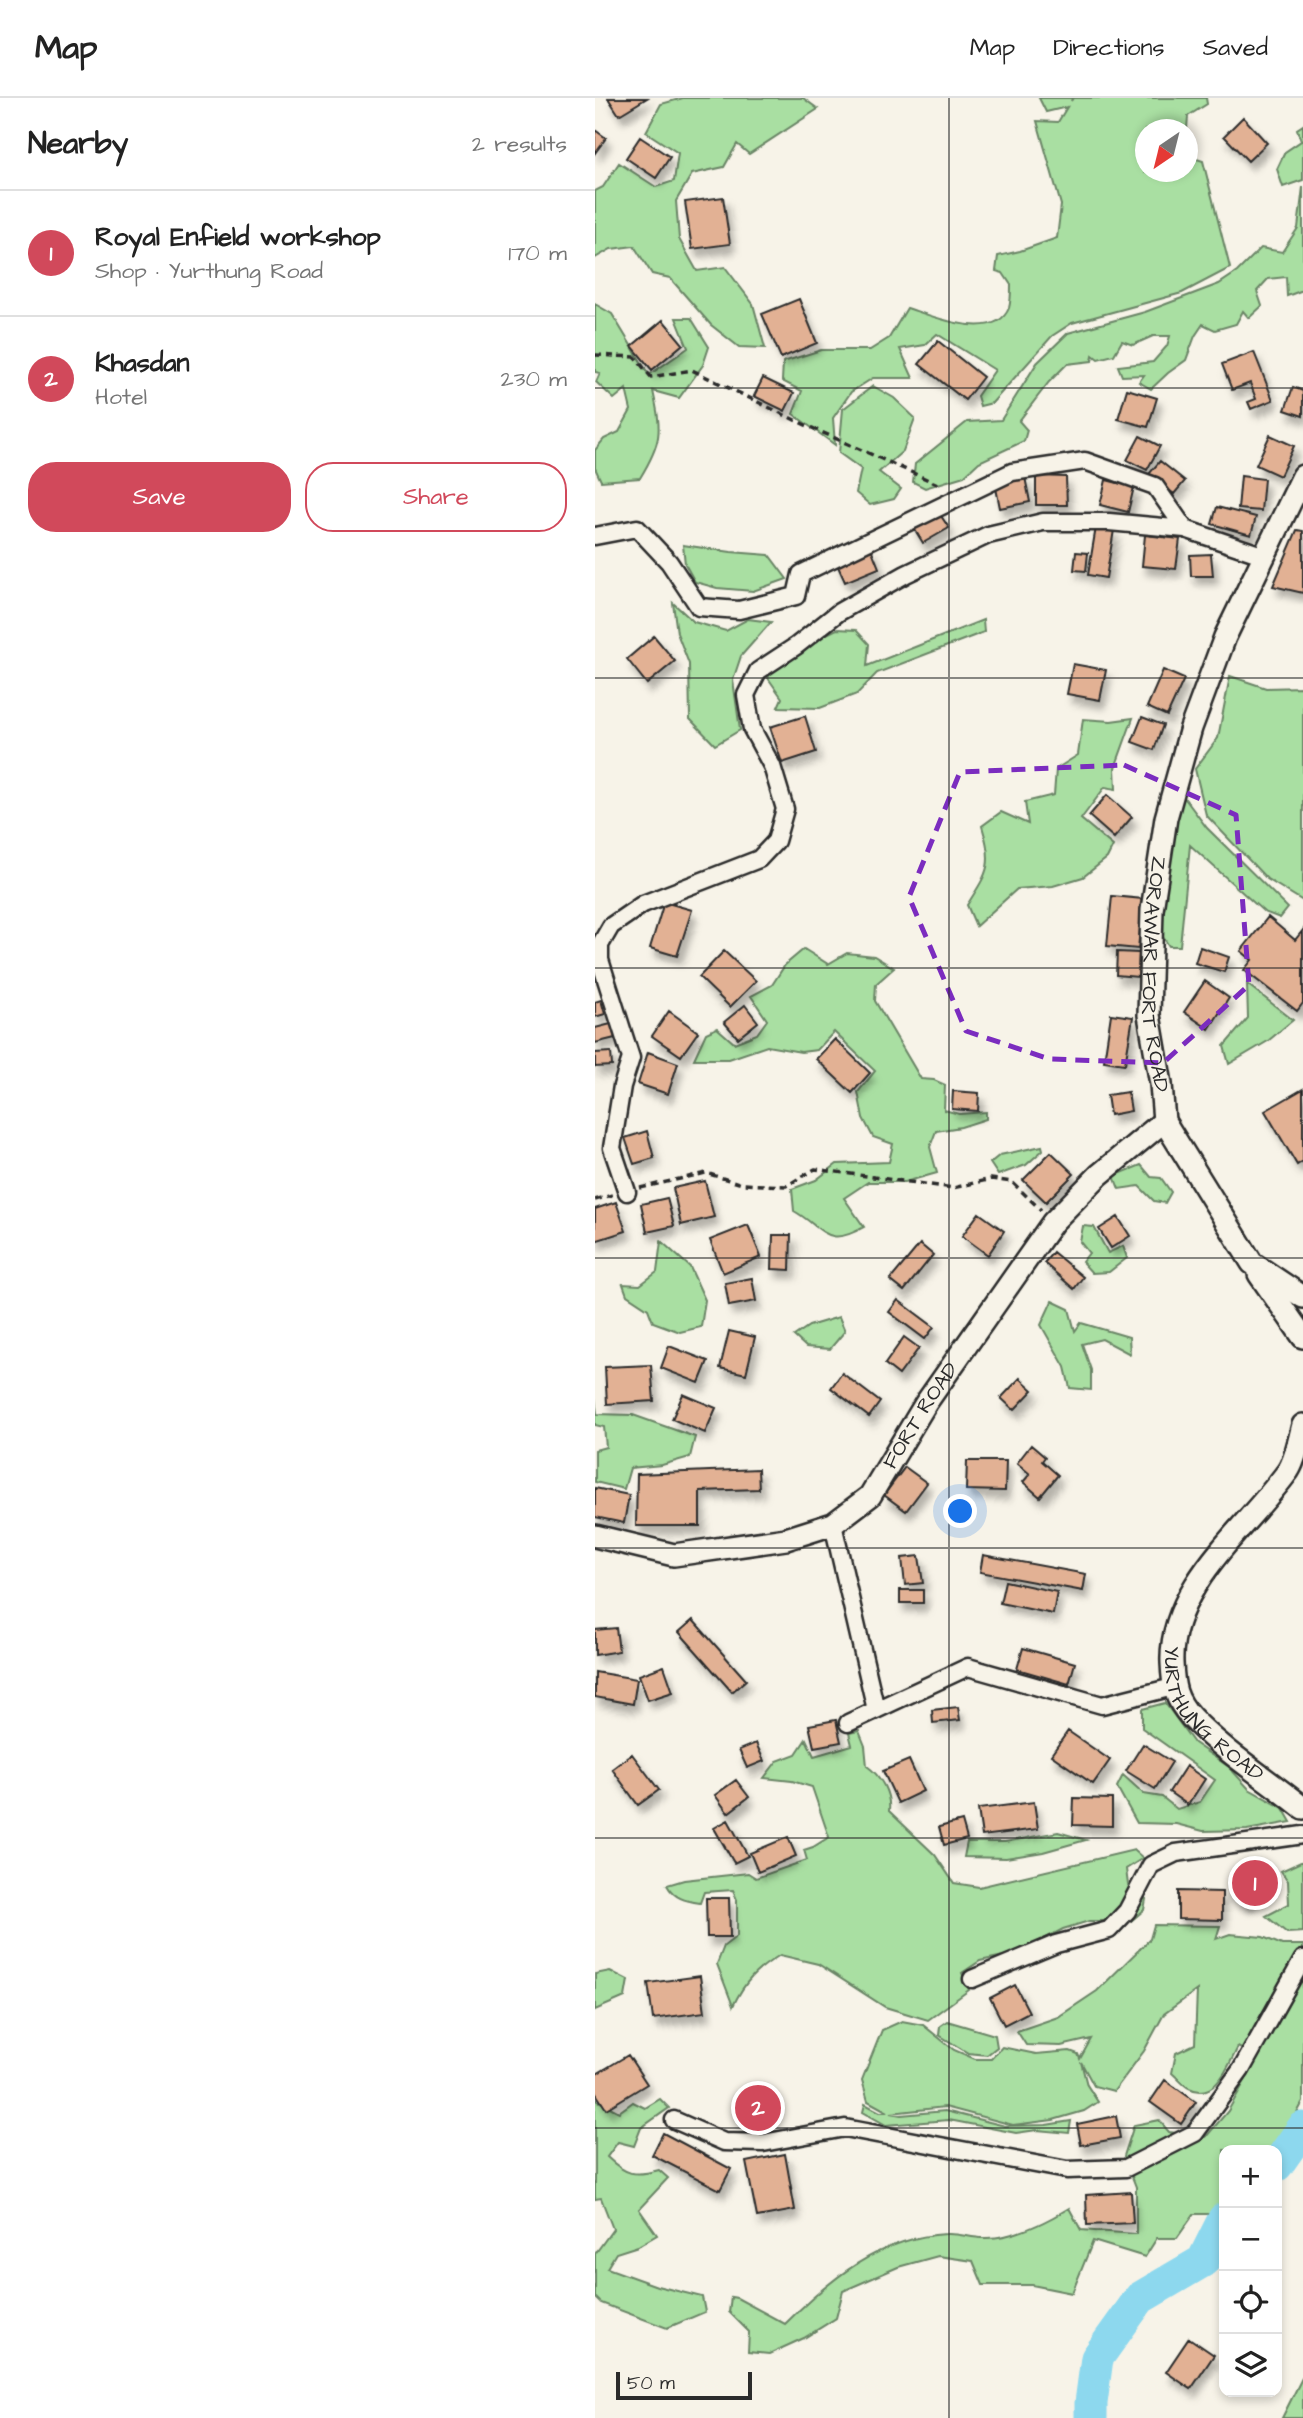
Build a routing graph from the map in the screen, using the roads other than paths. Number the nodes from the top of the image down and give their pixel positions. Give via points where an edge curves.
1 (1303, 476) edge
2 (1185, 529) junction
3 (595, 537) edge
4 (1265, 556) junction
5 (1164, 1121) junction
6 (627, 1192) road end
7 (1252, 1264) junction
8 (1303, 1297) edge
9 (1303, 1338) edge
10 (1303, 1425) edge
11 (833, 1524) junction
12 (597, 1542) edge
13 (1173, 1686) junction
14 (876, 1710) junction
15 (848, 1723) dead end
16 (1303, 1808) edge
17 (1303, 1835) edge
18 (1303, 1959) edge
19 (971, 1979) dead end
20 (674, 2120) dead end

1 - 4 street, ZORAWAR FORT ROAD
2 - 3 street via 1155,485 1085,461 1012,472 801,574 796,596 740,610 699,607 669,562 637,527
2 - 4 street
2 - 6 street via 1043,522 988,535 839,612 758,671 746,695 752,729 772,766 785,809 775,841 759,859 643,904 611,926 600,944 600,960 631,1058 612,1148
4 - 5 street, ZORAWAR FORT ROAD via 1225,637 1191,728 1166,818 1152,910 1149,1015
5 - 7 street
5 - 11 street, FORT ROAD via 1099,1175 1053,1222 926,1403 870,1496
7 - 8 street
7 - 9 street
10 - 13 street, YURTHUNG ROAD via 1290,1468 1216,1554 1189,1597 1171,1644
11 - 12 street, FORT ROAD via 786,1539 674,1555
11 - 14 street
13 - 14 street via 1102,1704 968,1667
13 - 16 street, YURTHUNG ROAD via 1190,1716
14 - 15 street
17 - 19 street via 1176,1853 1151,1865 1127,1911 1109,1930 1056,1944
18 - 20 street via 1241,2070 1195,2133 1126,2168 1067,2170 845,2128 763,2143 724,2142

